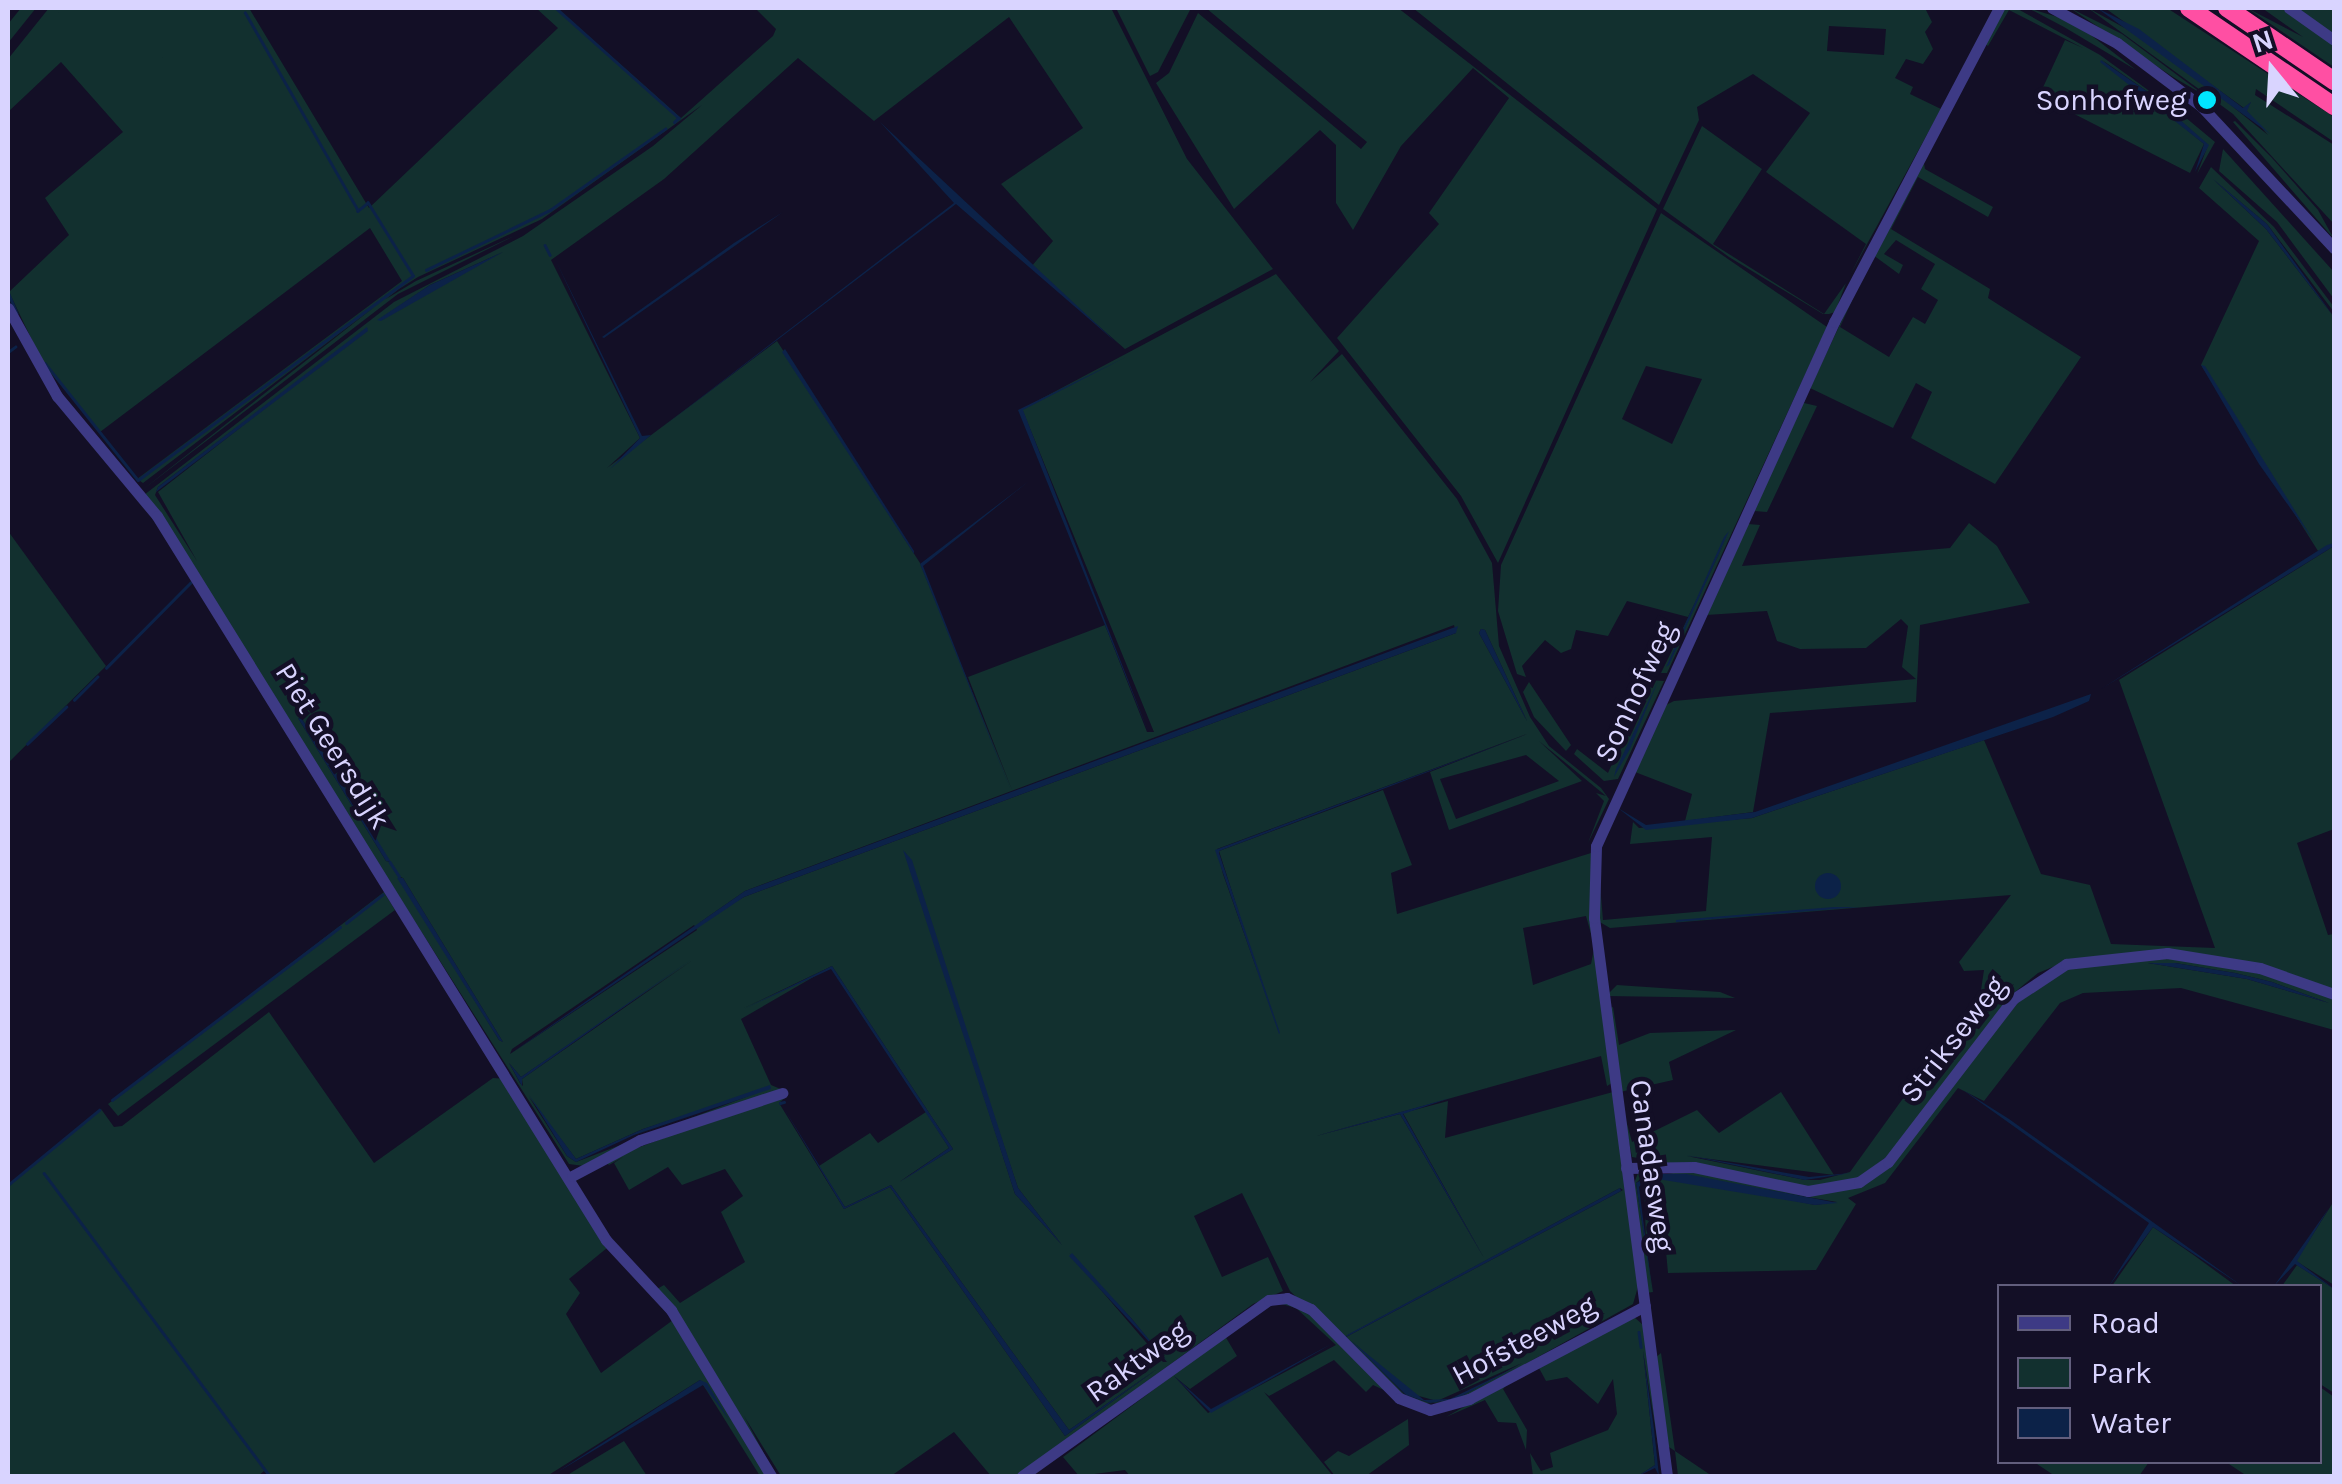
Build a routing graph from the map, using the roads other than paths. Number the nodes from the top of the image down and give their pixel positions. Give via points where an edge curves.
1 (1999, 8) edge
2 (2052, 8) edge
3 (2189, 8) edge
4 (2227, 8) edge
5 (2289, 8) edge
6 (2067, 11) edge
7 (2334, 40) edge
8 (2334, 80) edge
9 (2334, 106) edge
10 (2334, 248) edge
11 (8, 308) edge
12 (1593, 863) joint
13 (2334, 994) edge
14 (782, 1093) dead end
15 (1626, 1168) junction
16 (572, 1176) junction
17 (1286, 1298) joint
18 (1645, 1306) junction
19 (771, 1476) edge
20 (1022, 1476) edge
21 (1666, 1476) edge

1 - 12 street, Sonhofweg via 1834,322 1616,794
2 - 6 street
3 - 9 highway
4 - 8 highway
5 - 7 street
6 - 10 street via 2201,106
11 - 16 street, Piet Geersdijk via 57,396 157,516
12 - 15 street, Canadasweg
13 - 15 street, Strikseweg via 2260,968 2167,953 2066,964 2014,999 1894,1154 1859,1182 1808,1190 1694,1167
14 - 16 street via 640,1140
15 - 18 street, Canadasweg
16 - 19 street, Piet Geersdijk via 614,1251 671,1310
17 - 18 street, Hofsteeweg via 1310,1309 1399,1398 1430,1410 1469,1399
17 - 20 street, Raktweg via 1252,1308
18 - 21 street, Canadasweg

